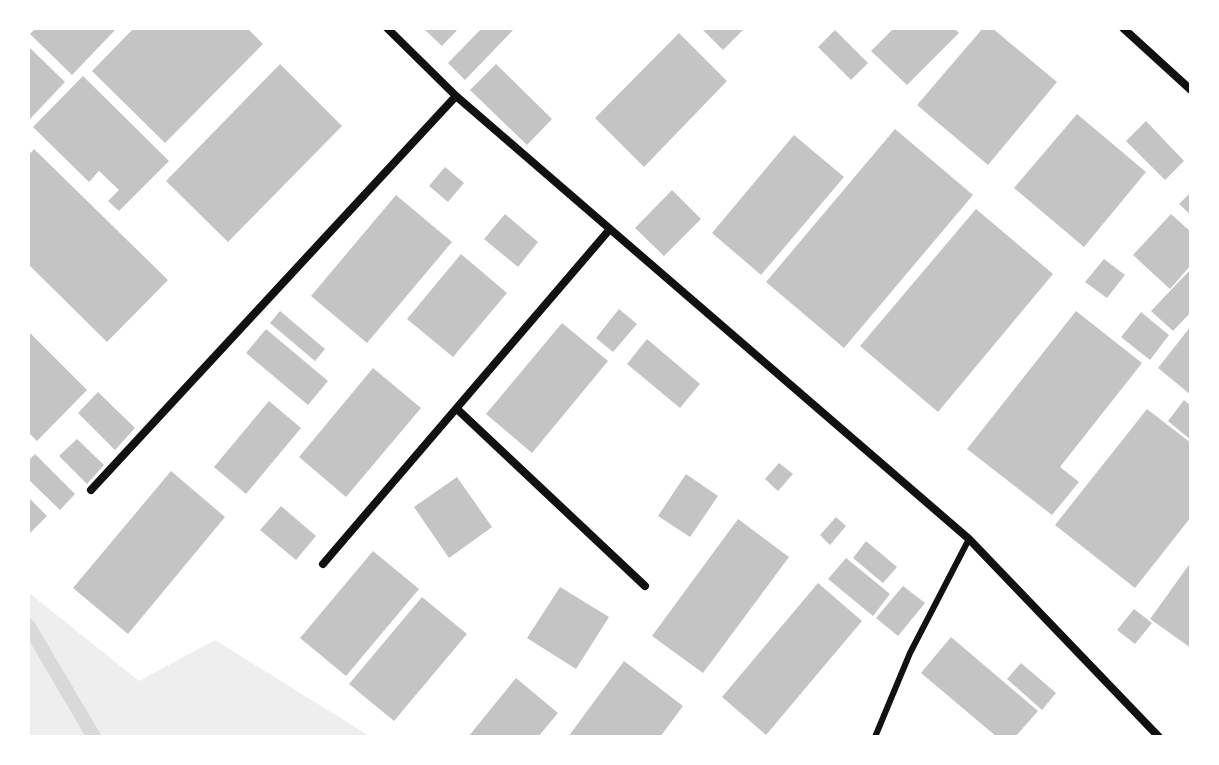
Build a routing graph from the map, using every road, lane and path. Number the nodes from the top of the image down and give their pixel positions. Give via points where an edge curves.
1 (387, 28) edge
2 (1123, 28) edge
3 (1191, 90) edge
4 (456, 96) junction
5 (610, 229) junction
6 (457, 409) junction
7 (91, 490) dead end
8 (969, 539) junction
9 (323, 564) dead end
10 (645, 586) dead end
11 (875, 737) edge
12 (1159, 737) edge

1 - 4 street
2 - 3 street
4 - 5 street
4 - 7 street
5 - 6 street
5 - 8 street
6 - 9 street
6 - 10 street
8 - 11 lane via 910,653
8 - 12 street

